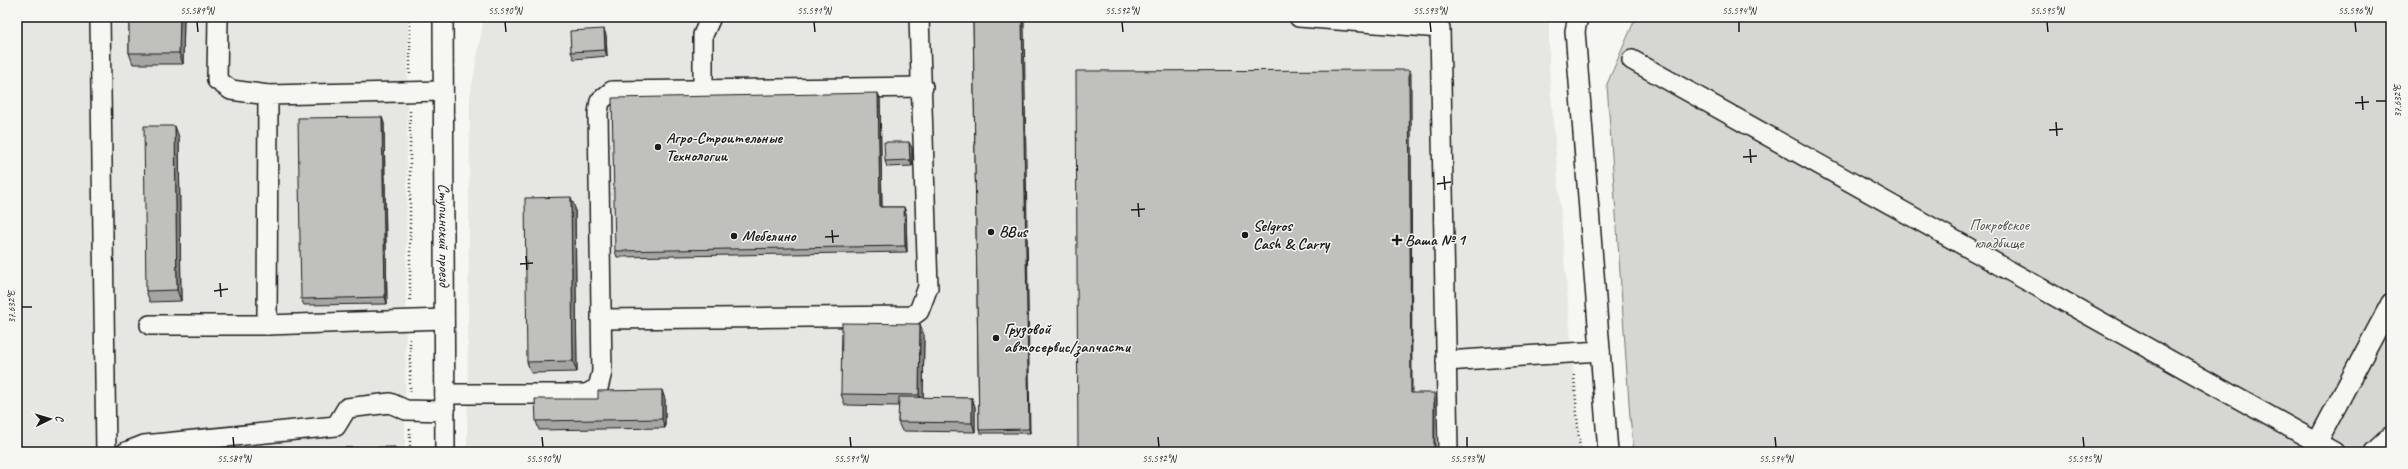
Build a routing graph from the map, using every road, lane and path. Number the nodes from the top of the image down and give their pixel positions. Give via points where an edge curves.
1 (100, 17) edge
2 (218, 17) edge
3 (410, 17) edge
4 (442, 17) edge
5 (711, 17) edge
6 (919, 17) edge
7 (1300, 17) edge
8 (1578, 17) edge
9 (1632, 60) dead end
10 (923, 87) junction
11 (703, 89) junction
12 (443, 91) junction
13 (410, 92) junction
14 (268, 94) junction
15 (2391, 303) edge
16 (444, 319) junction
17 (601, 319) junction
18 (410, 320) junction
19 (150, 325) dead end
20 (267, 325) junction
21 (1600, 351) junction
22 (1446, 360) junction
23 (1574, 375) dead end
24 (445, 403) junction
25 (410, 410) junction
26 (2391, 436) edge
27 (2314, 448) edge
28 (106, 452) edge
29 (126, 452) edge
30 (410, 452) edge
31 (445, 452) edge
32 (1448, 452) edge
33 (1580, 452) edge
34 (1608, 452) edge
35 (2334, 452) edge
36 (2374, 452) edge

1 - 28 street
2 - 14 street via 217,80 231,90
3 - 13 path
4 - 12 street, Ступинский проезд
5 - 11 street via 703,35
6 - 10 street
7 - 22 street via 1440,28
8 - 21 street via 1575,32
9 - 27 street
10 - 11 street
10 - 17 street via 928,287 919,311 912,316
11 - 17 street via 612,91 600,101 598,113
12 - 13 street
12 - 16 street, Ступинский проезд
13 - 14 street
13 - 18 path
14 - 20 street
15 - 27 street
16 - 18 street
16 - 24 street, Ступинский проезд
17 - 24 street via 602,372 598,388 586,394
18 - 20 street
18 - 25 path
19 - 20 street
21 - 22 street
21 - 34 street
22 - 32 street
23 - 33 path
24 - 25 street
24 - 31 street, Ступинский проезд
25 - 29 street via 390,403 347,408 336,426 144,445
25 - 30 path
26 - 36 street
27 - 35 street

